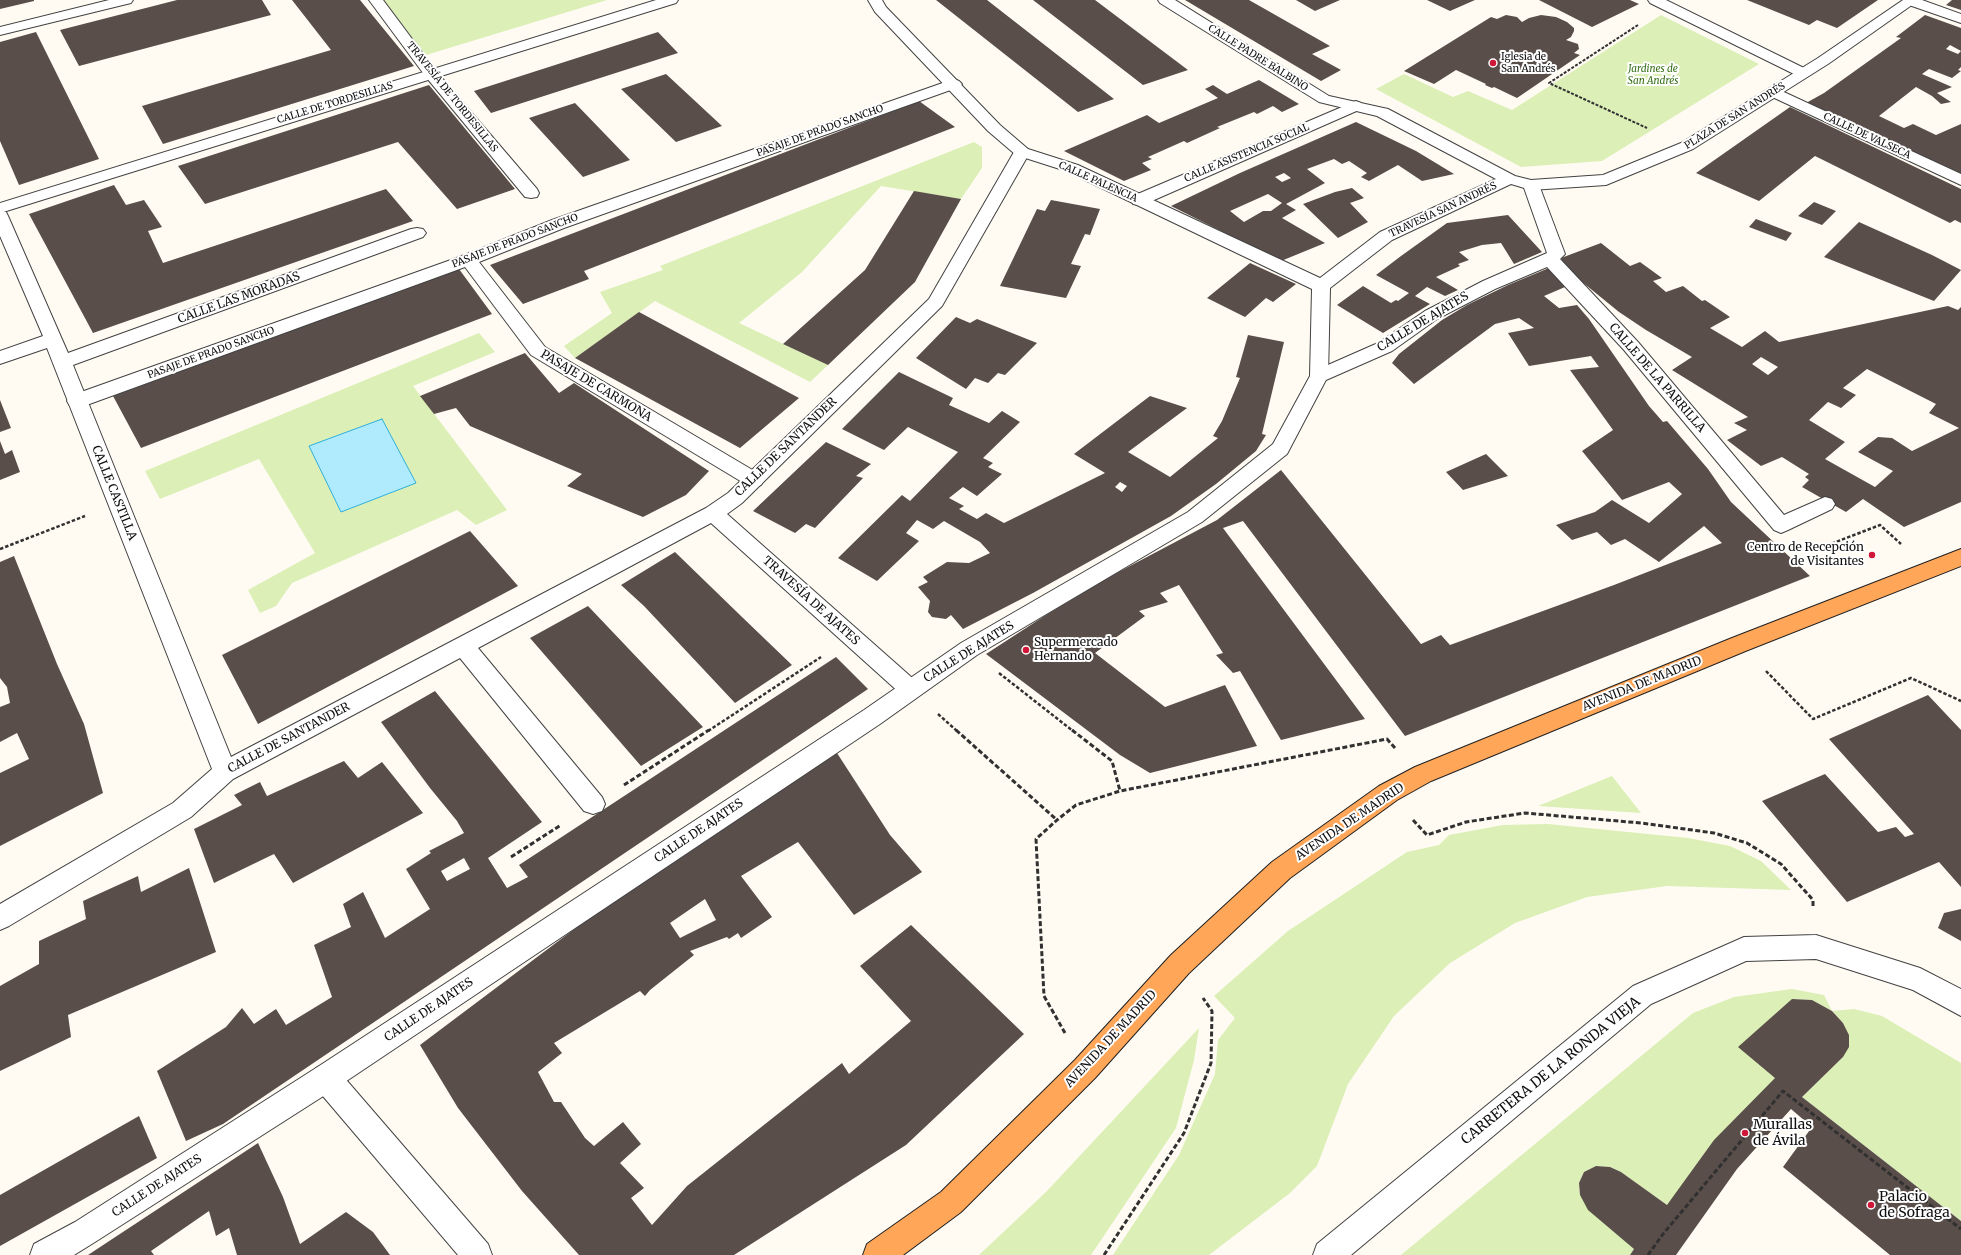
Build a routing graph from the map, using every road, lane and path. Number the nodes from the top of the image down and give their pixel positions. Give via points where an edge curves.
1 (126, 0) edge
2 (376, 0) edge
3 (671, 0) edge
4 (875, 0) edge
5 (1165, 0) edge
6 (1911, 1) edge
7 (1661, 3) edge
8 (1961, 19) edge
9 (0, 31) edge
10 (1803, 73) junction
11 (431, 74) junction
12 (954, 84) junction
13 (1773, 92) junction
14 (1356, 106) junction
15 (1687, 146) junction
16 (1022, 152) junction
17 (1509, 179) junction
18 (1961, 180) edge
19 (1531, 185) junction
20 (531, 193) dead end
21 (1139, 200) junction
22 (0, 208) edge
23 (0, 216) edge
24 (417, 234) dead end
25 (1550, 259) junction
26 (468, 260) junction
27 (1321, 286) junction
28 (53, 339) junction
29 (0, 358) edge
30 (61, 362) junction
31 (1319, 376) junction
32 (77, 401) junction
33 (754, 480) junction
34 (118, 503) junction
35 (1825, 504) dead end
36 (713, 513) junction
37 (1781, 525) junction
38 (0, 549) edge
39 (1961, 557) edge
40 (1930, 570) junction
41 (852, 638) junction
42 (1740, 644) junction
43 (463, 646) junction
44 (969, 649) junction
45 (910, 689) junction
46 (1961, 701) edge
47 (225, 772) junction
48 (1423, 774) junction
49 (1120, 790) junction
50 (594, 804) junction
51 (1057, 820) junction
52 (1427, 835) dead end
53 (511, 857) dead end
54 (1813, 900) dead end
55 (0, 918) edge
56 (1961, 1003) edge
57 (1212, 1012) dead end
58 (1085, 1069) junction
59 (326, 1078) junction
60 (1961, 1229) edge
61 (46, 1255) edge
62 (477, 1255) edge
63 (878, 1255) edge
64 (1104, 1255) edge
65 (1328, 1255) edge
66 (1648, 1255) edge

1 - 9 street
2 - 11 street, TRAVESÍA DE TORDESILLAS
3 - 11 street, CALLE DE TORDESILLAS
4 - 12 street, CALLE PALENCIA via 880,10
5 - 14 street, CALLE PADRE BALBINO via 1324,99
6 - 8 street
6 - 10 street
7 - 10 street, PLAZA DE SAN ANDRÉS
7 - 15 path via 1550,84
10 - 13 street, PLAZA DE SAN ANDRÉS
11 - 20 street, TRAVESÍA DE TORDESILLAS
11 - 22 street, CALLE DE TORDESILLAS
12 - 16 street, CALLE PALENCIA via 994,128
12 - 26 street, PASAJE DE PRADO SANCHO via 558,224
13 - 15 street, PLAZA DE SAN ANDRÉS
13 - 18 street, CALLE DE VALSECA
14 - 17 street, PLAZA DE SAN ANDRÉS via 1382,112
14 - 21 street, CALLE ASISTENCIA SOCIAL
15 - 19 street, PLAZA DE SAN ANDRÉS via 1606,180
16 - 21 street, CALLE PALENCIA via 1072,168
16 - 33 street, CALLE DE SANTANDER via 936,302
17 - 19 street, PLAZA DE SAN ANDRÉS
17 - 27 street, TRAVESÍA SAN ANDRÉS via 1386,236
19 - 25 street via 1556,254
21 - 27 street, CALLE PALENCIA
23 - 28 street, CALLE CASTILLA
24 - 30 street, CALLE LAS MORADAS
25 - 31 street, CALLE DE AJATES via 1489,285 1431,315 1385,347
25 - 37 street, CALLE DE LA PARRILLA via 1631,346
26 - 32 street, PASAJE DE PRADO SANCHO
26 - 33 street, PASAJE DE CARMONA via 538,351
27 - 31 street, CALLE DE AJATES
28 - 29 street
28 - 30 street, CALLE CASTILLA
30 - 32 street, CALLE CASTILLA
31 - 44 street, CALLE DE AJATES via 1280,449 1195,517
32 - 34 street, CALLE CASTILLA
33 - 36 street, CALLE DE SANTANDER via 735,498
34 - 38 path
34 - 47 street, CALLE CASTILLA
35 - 37 street
36 - 41 street, TRAVESÍA DE AJATES
36 - 43 street, CALLE DE SANTANDER
37 - 40 path via 1810,552 1880,525
39 - 40 highway, AVENIDA DE MADRID
40 - 42 highway, AVENIDA DE MADRID
41 - 45 street, TRAVESÍA DE AJATES
41 - 50 path
42 - 46 path via 1813,719 1911,678
42 - 48 highway, AVENIDA DE MADRID
43 - 47 street, CALLE DE SANTANDER
43 - 50 street
44 - 45 street, CALLE DE AJATES
44 - 49 path via 1112,761
45 - 51 path
45 - 59 street, CALLE DE AJATES via 872,717
47 - 55 street, CALLE DE SANTANDER via 182,810
48 - 49 path via 1387,739
48 - 58 highway, AVENIDA DE MADRID via 1388,793 1281,870 1180,964
49 - 51 path via 1076,805
50 - 53 path
51 - 58 path via 1036,839 1044,996
52 - 54 path via 1466,822 1525,813 1642,823 1714,833 1747,843 1781,864
56 - 65 street, CARRETERA DE LA RONDA VIEJA via 1920,980 1816,947 1744,949 1642,995
57 - 64 path via 1211,1063 1184,1133
58 - 63 highway, AVENIDA DE MADRID via 951,1202
59 - 61 street, CALLE DE AJATES
59 - 62 street
60 - 66 path via 1783,1091

